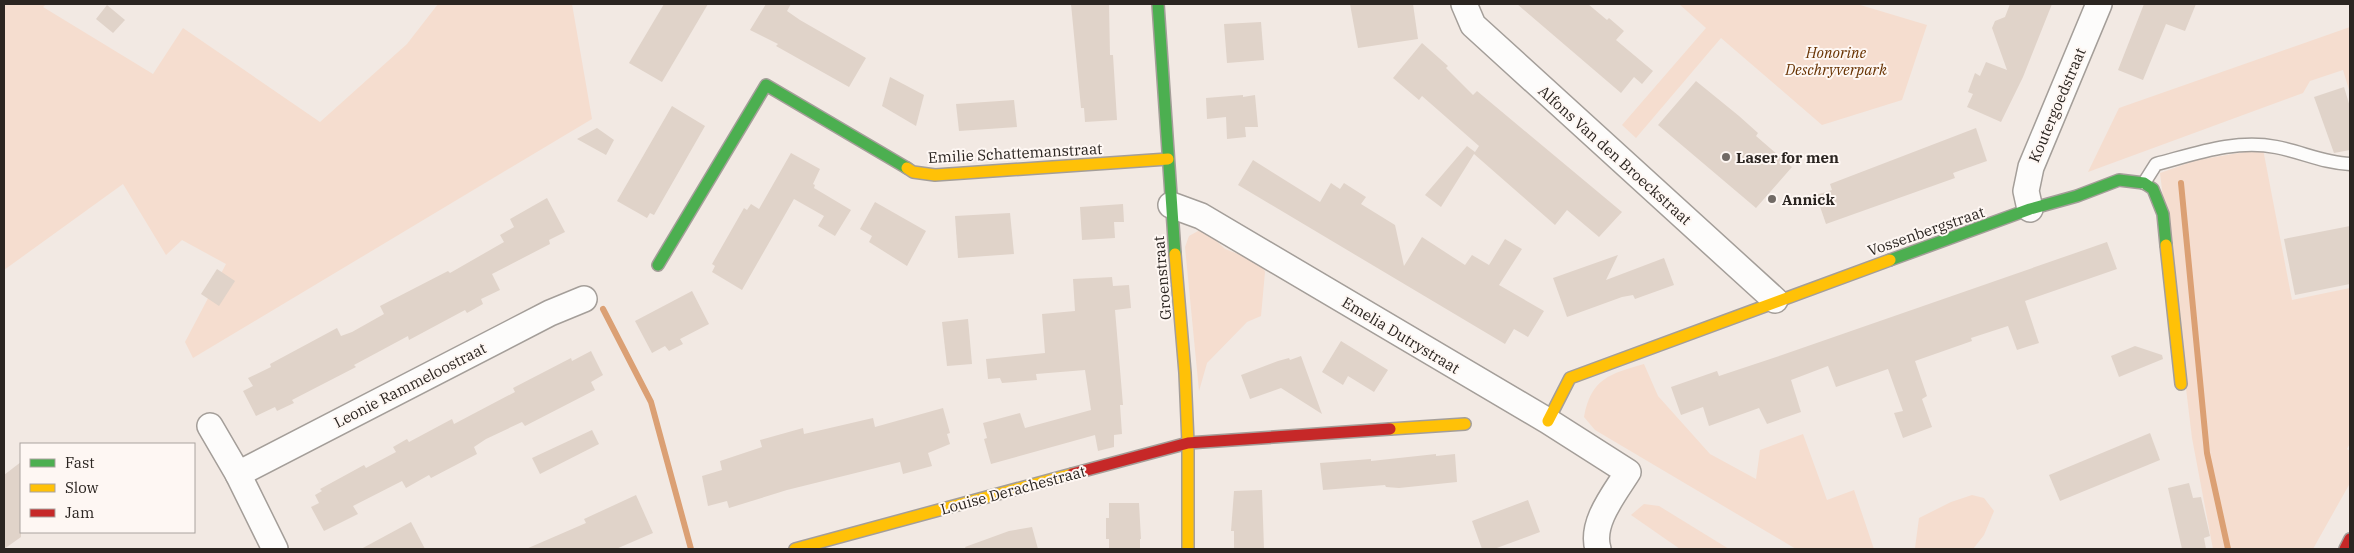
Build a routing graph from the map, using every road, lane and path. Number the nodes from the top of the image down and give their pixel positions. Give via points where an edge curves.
1 (1158, 4) edge
2 (1464, 4) edge
3 (2099, 4) edge
4 (1168, 159) junction
5 (2350, 164) edge
6 (2144, 183) junction
7 (1171, 206) junction
8 (2030, 209) junction
9 (658, 265) dead end
10 (584, 299) dead end
11 (1775, 300) junction
12 (2181, 384) dead end
13 (1548, 421) junction
14 (1465, 424) dead end
15 (210, 426) dead end
16 (1188, 443) junction
17 (238, 474) junction
18 (2350, 539) edge
19 (839, 544) edge
20 (275, 549) edge
21 (795, 549) edge
22 (1188, 549) edge
23 (1598, 549) edge
24 (2345, 549) edge

1 - 4 main road, Groenstraat
2 - 11 street, Alfons Van den Broeckstraat via 1473,25
3 - 8 street, Koutergoedstraat via 2031,167 2026,191
4 - 7 main road, Groenstraat
4 - 9 main road, Emilie Schattemanstraat via 935,175 913,172 766,86
5 - 6 lane via 2332,163 2275,146 2228,145 2156,164
6 - 8 main road, Vossenbergstraat via 2119,180
6 - 12 main road via 2153,189 2163,214
7 - 13 street, Emelia Dutrystraat via 1201,216
7 - 16 main road, Groenstraat
8 - 11 main road, Vossenbergstraat
10 - 17 street, Leonie Rammeloostraat via 550,313
11 - 13 main road, Vossenbergstraat via 1570,378
13 - 23 street, Emelia Dutrystraat via 1628,472 1603,515 1598,530
14 - 16 main road
15 - 17 street
16 - 19 main road, Louise Derachestraat
16 - 22 main road, Groenstraat
17 - 20 street
18 - 24 main road
19 - 21 main road, Louise Derachestraat

